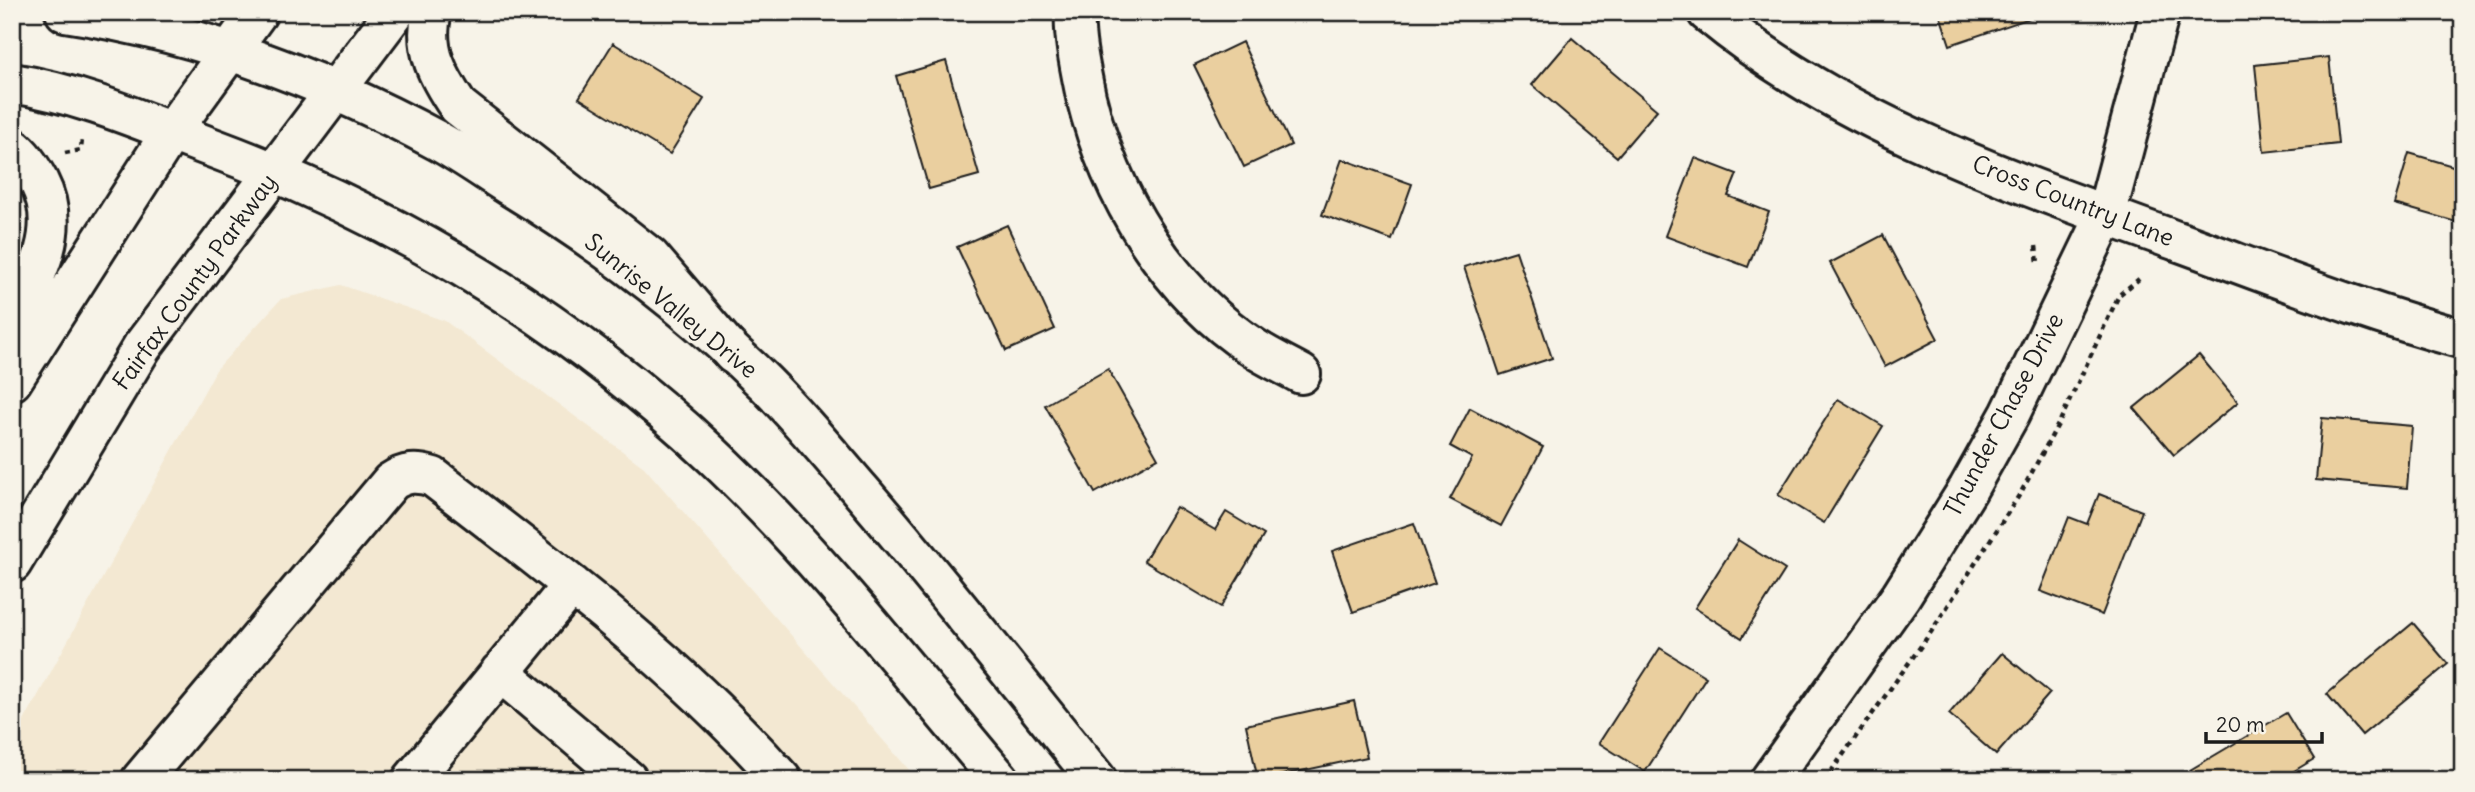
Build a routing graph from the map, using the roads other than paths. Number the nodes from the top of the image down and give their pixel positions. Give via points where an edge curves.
1 (65, 12) edge
2 (258, 12) edge
3 (395, 12) edge
4 (432, 12) edge
5 (1075, 12) edge
6 (1707, 12) edge
7 (2160, 12) edge
8 (229, 51) junction
9 (12, 83) edge
10 (335, 91) junction
11 (171, 132) junction
12 (12, 147) edge
13 (274, 171) junction
14 (2106, 215) junction
15 (12, 320) edge
16 (2463, 339) edge
17 (733, 354) junction
18 (1301, 374) dead end
19 (12, 381) edge
20 (12, 563) edge
21 (572, 585) junction
22 (500, 672) junction
23 (141, 780) edge
24 (412, 780) edge
25 (628, 780) edge
26 (782, 780) edge
27 (1000, 780) edge
28 (1097, 780) edge
29 (1770, 780) edge

1 - 8 main road, Sunrise Valley Drive
2 - 8 main road
3 - 10 main road, Fairfax County Parkway
4 - 17 main road via 430,49 438,75 458,106 650,257
5 - 18 main road via 1081,75 1095,134 1118,190 1155,253 1208,312 1254,348
6 - 14 main road, Cross Country Lane via 1803,80 1891,128 1981,169
7 - 14 main road, Thunder Chase Drive
8 - 10 main road, Sunrise Valley Drive
8 - 11 main road
9 - 11 main road via 105,107
10 - 13 main road, Fairfax County Parkway
10 - 17 main road, Sunrise Valley Drive via 440,143 558,216 653,284
11 - 13 main road
11 - 19 main road
12 - 15 main road via 44,191 50,226 42,263
13 - 20 main road, Fairfax County Parkway via 142,347
13 - 27 main road via 401,231 496,286 662,409 713,455 803,550
14 - 16 main road, Cross Country Lane
14 - 29 main road, Thunder Chase Drive via 2010,414 1968,489 1901,596
17 - 28 main road, Sunrise Valley Drive via 807,428 884,518
21 - 22 main road
21 - 23 main road via 433,477 400,475
21 - 26 main road via 707,699
22 - 24 main road
22 - 25 main road

